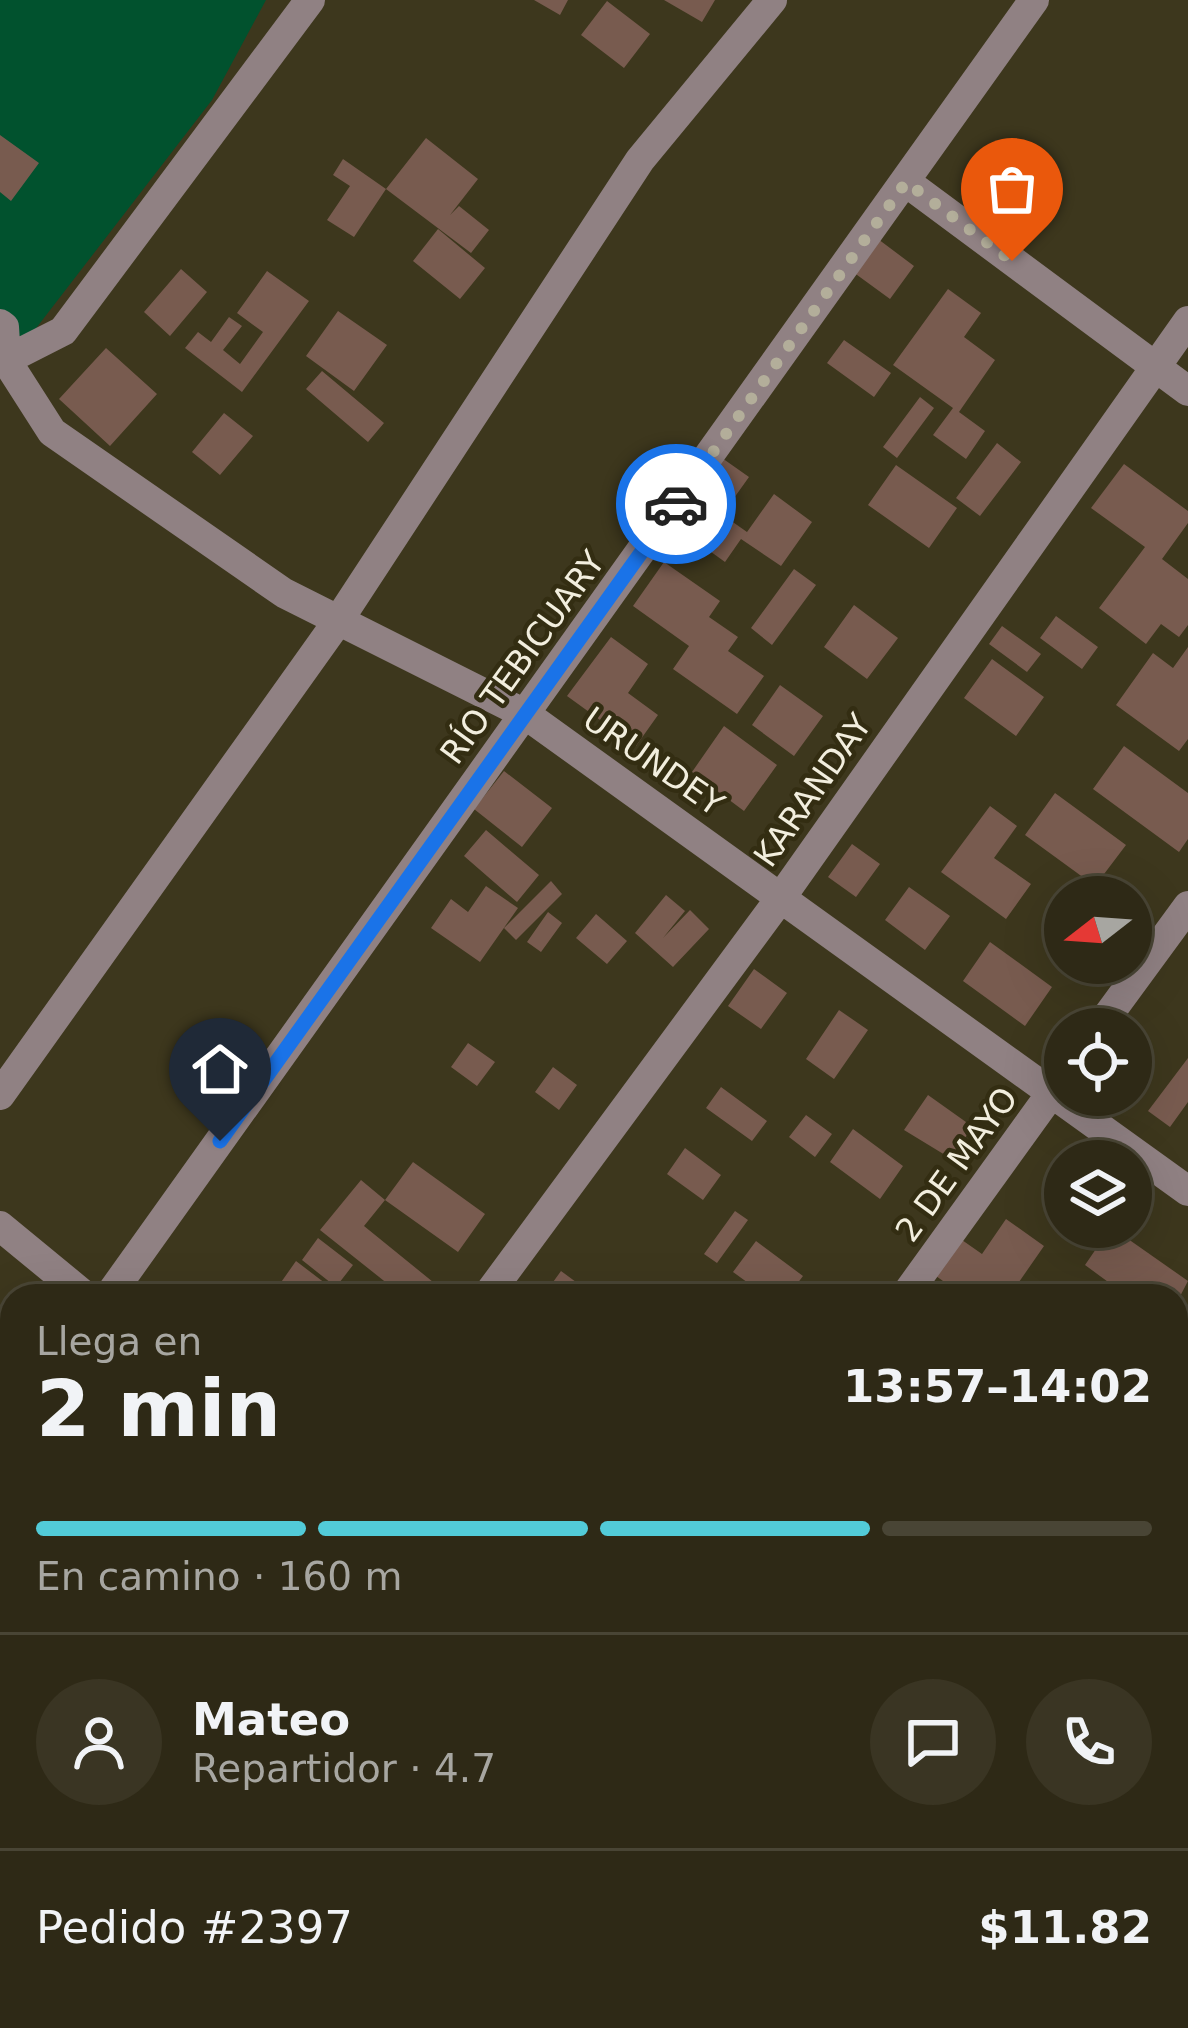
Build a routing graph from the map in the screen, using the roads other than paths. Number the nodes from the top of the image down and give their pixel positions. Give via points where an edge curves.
1 (310, 0) edge
2 (772, 0) edge
3 (1034, 0) edge
4 (906, 182) junction
5 (1188, 321) edge
6 (0, 324) edge
7 (3, 361) edge
8 (1154, 367) junction
9 (1188, 391) edge
10 (338, 621) junction
11 (525, 714) junction
12 (782, 896) junction
13 (1188, 906) edge
14 (1113, 1008) edge
15 (1044, 1072) edge
16 (0, 1095) edge
17 (1044, 1103) edge
18 (1099, 1116) edge
19 (1188, 1191) edge
20 (0, 1226) edge
21 (70, 1284) edge
22 (118, 1284) edge
23 (496, 1284) edge
24 (914, 1284) edge

1 - 7 street via 63,331
2 - 10 street via 640,160
3 - 4 street, RÍO TEBICUARY
4 - 8 street
4 - 11 street, RÍO TEBICUARY
5 - 8 street, KARANDAY
6 - 7 street
7 - 10 street, URUNDEY via 52,432 284,593
8 - 9 street
8 - 12 street, KARANDAY
10 - 11 street, URUNDEY
10 - 16 street
11 - 12 street, URUNDEY
11 - 22 street, RÍO TEBICUARY
12 - 15 street, URUNDEY
12 - 23 street, KARANDAY
13 - 14 street
17 - 24 street, 2 DE MAYO
18 - 19 street, URUNDEY
20 - 21 street

